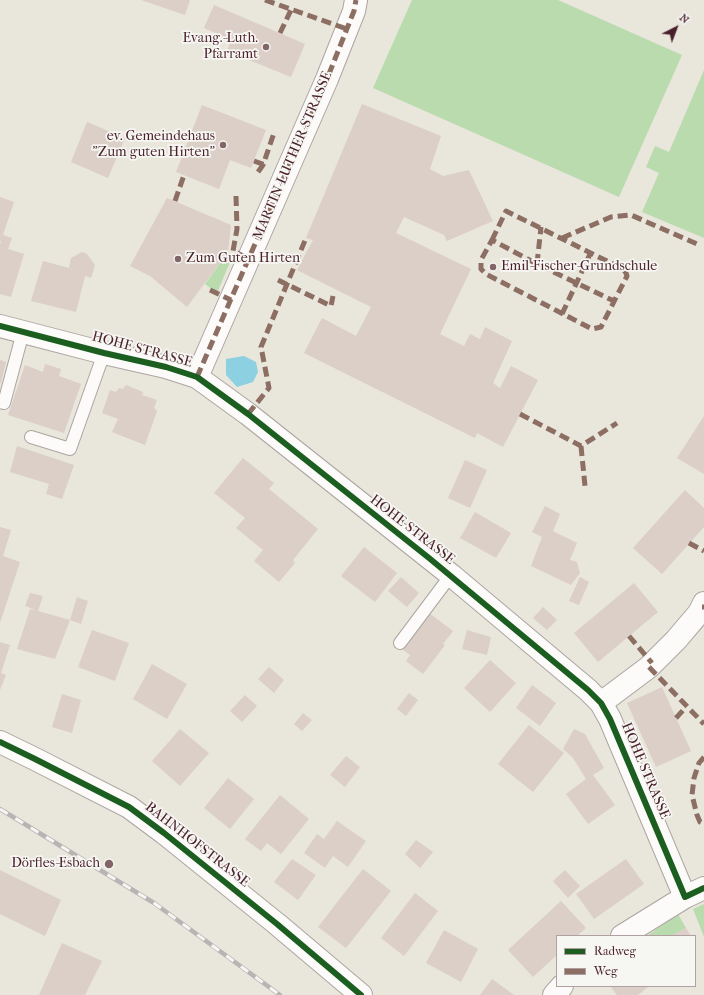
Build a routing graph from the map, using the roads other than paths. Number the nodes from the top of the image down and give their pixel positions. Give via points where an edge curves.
1 (356, 0) edge
2 (0, 326) edge
3 (23, 332) junction
4 (104, 353) junction
5 (197, 377) junction
6 (0, 402) edge
7 (31, 437) dead end
8 (451, 575) junction
9 (704, 603) edge
10 (400, 643) dead end
11 (601, 703) junction
12 (0, 742) edge
13 (695, 893) edge
14 (624, 935) edge
15 (561, 987) edge
16 (360, 995) edge
17 (554, 995) edge

1 - 5 street, MARTIN-LUTHER-STRASSE via 327,79
2 - 3 street, HOHE STRASSE
3 - 4 street, HOHE STRASSE
3 - 6 lane via 4,403
4 - 5 street, HOHE STRASSE
4 - 7 lane via 70,449
5 - 8 street, HOHE STRASSE via 248,414
8 - 10 lane
8 - 11 street, HOHE STRASSE
9 - 11 street via 676,640 649,667
11 - 13 street, HOHE STRASSE
12 - 16 street, BAHNHOFSTRASSE via 129,808 277,924
13 - 14 street
15 - 17 street

